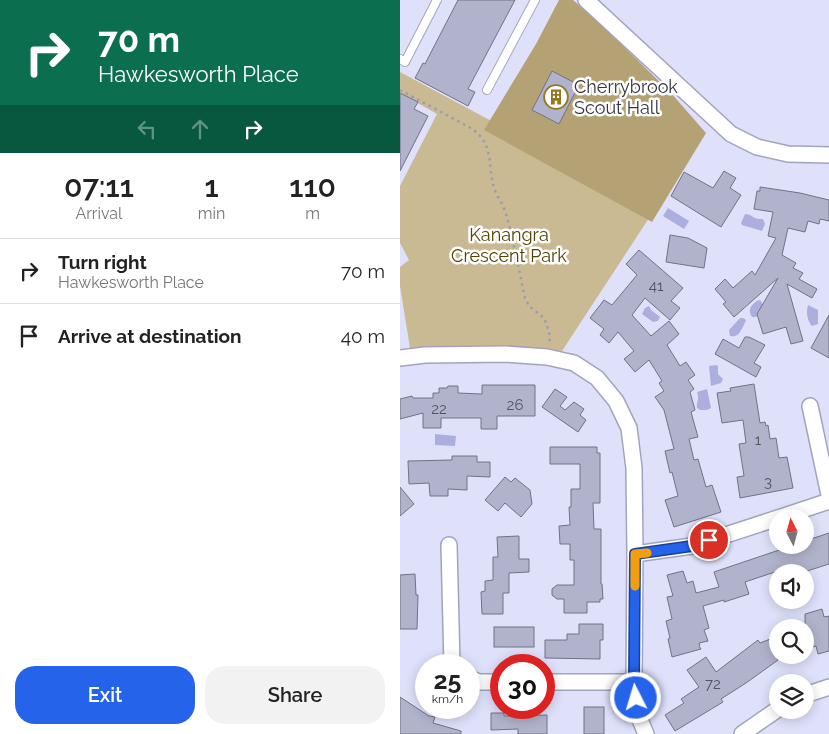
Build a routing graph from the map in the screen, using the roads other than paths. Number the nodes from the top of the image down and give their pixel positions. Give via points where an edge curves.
1 (437, 0) edge
2 (535, 0) edge
3 (586, 0) edge
4 (400, 59) edge
5 (488, 90) dead end
6 (829, 155) edge
7 (400, 358) edge
8 (810, 406) dead end
9 (829, 495) edge
10 (829, 501) edge
11 (805, 509) edge
12 (769, 521) edge
13 (449, 545) dead end
14 (635, 554) junction
15 (452, 654) edge
16 (555, 682) edge
17 (634, 682) junction
18 (829, 687) edge
19 (814, 692) edge
20 (769, 715) edge
21 (646, 734) edge
22 (742, 734) edge

1 - 4 lane via 405,62
2 - 5 lane
3 - 6 street via 731,134 757,147 788,154
7 - 14 street via 506,354 548,357 574,363 597,378 616,401 629,428 634,468
8 - 9 street
10 - 11 street
12 - 14 street via 692,546
13 - 15 street
14 - 17 street
16 - 17 street
17 - 21 street via 638,715
18 - 19 street
20 - 22 street

